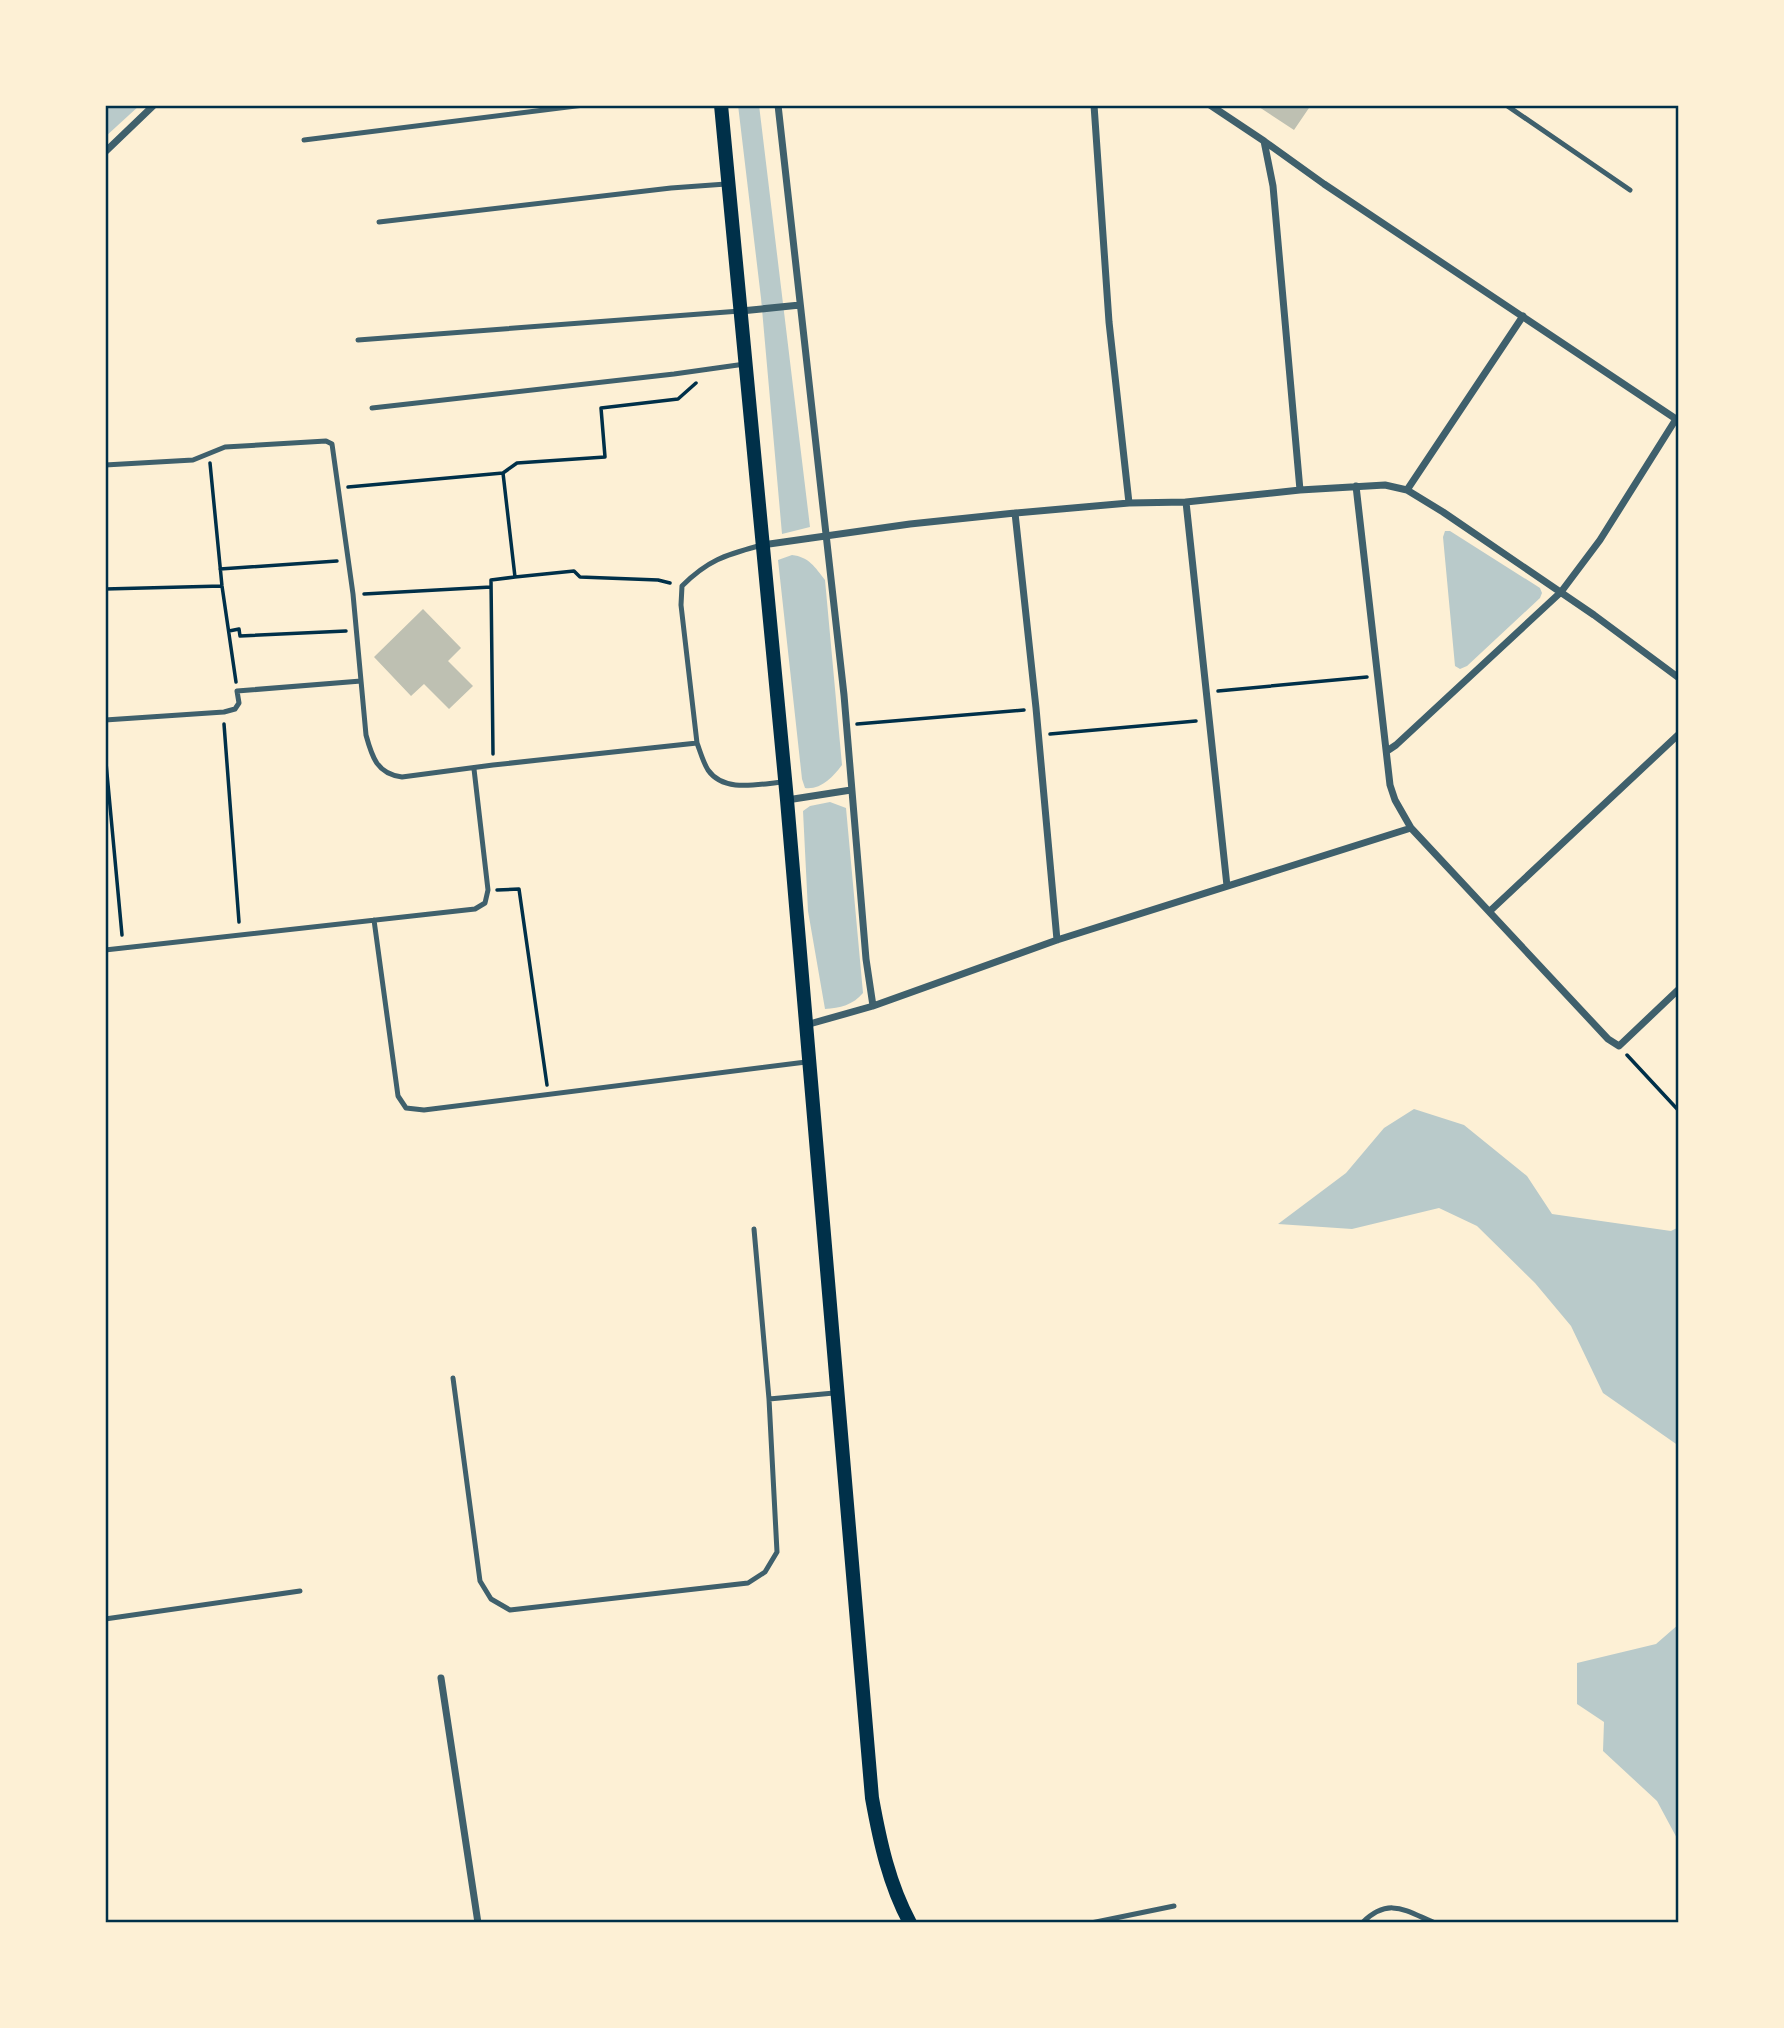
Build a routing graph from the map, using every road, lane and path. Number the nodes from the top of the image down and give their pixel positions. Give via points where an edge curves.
1 (154, 105) edge
2 (584, 105) edge
3 (721, 105) edge
4 (778, 105) edge
5 (1094, 105) edge
6 (1210, 105) edge
7 (1506, 105) edge
8 (304, 140) dead end
9 (1264, 141) junction
10 (105, 152) edge
11 (729, 184) junction
12 (1630, 190) dead end
13 (379, 222) dead end
14 (800, 305) junction
15 (740, 311) junction
16 (1523, 316) junction
17 (358, 340) dead end
18 (745, 364) junction
19 (711, 369) junction
20 (372, 408) dead end
21 (1678, 420) edge
22 (209, 454) junction
23 (105, 466) edge
24 (503, 472) junction
25 (1356, 486) junction
26 (338, 488) junction
27 (1407, 489) junction
28 (1300, 490) junction
29 (1186, 502) junction
30 (1129, 503) junction
31 (1015, 513) junction
32 (826, 537) junction
33 (762, 545) junction
34 (349, 560) junction
35 (220, 569) junction
36 (514, 577) junction
37 (222, 586) junction
38 (682, 586) junction
39 (491, 587) junction
40 (105, 589) edge
41 (1561, 592) junction
42 (353, 594) junction
43 (357, 631) junction
44 (229, 632) junction
45 (1376, 676) junction
46 (1679, 678) edge
47 (361, 681) junction
48 (237, 691) junction
49 (1206, 693) junction
50 (1036, 708) junction
51 (223, 712) junction
52 (1208, 719) junction
53 (105, 720) edge
54 (847, 724) junction
55 (1679, 734) edge
56 (1039, 735) junction
57 (697, 743) junction
58 (1387, 751) junction
59 (105, 752) edge
60 (493, 765) junction
61 (474, 769) junction
62 (785, 782) junction
63 (851, 790) junction
64 (787, 800) junction
65 (1411, 828) junction
66 (1227, 886) junction
67 (488, 890) junction
68 (1490, 911) junction
69 (374, 920) junction
70 (240, 936) junction
71 (1058, 940) junction
72 (123, 948) junction
73 (105, 950) edge
74 (1679, 989) edge
75 (873, 1006) junction
76 (806, 1025) junction
77 (1619, 1046) junction
78 (810, 1062) junction
79 (548, 1094) junction
80 (1679, 1111) edge
81 (754, 1229) dead end
82 (453, 1378) dead end
83 (838, 1393) junction
84 (769, 1399) junction
85 (300, 1591) dead end
86 (105, 1619) edge
87 (441, 1678) dead end
88 (1174, 1906) dead end
89 (478, 1923) edge
90 (910, 1923) edge
91 (1091, 1923) edge
92 (1362, 1923) edge
93 (1435, 1923) edge

1 - 10 street
2 - 8 lane
3 - 11 main road
4 - 14 street
5 - 30 street via 1109,322
6 - 9 street
7 - 12 lane
9 - 16 street
9 - 28 street via 1273,186
11 - 13 lane
11 - 15 main road
14 - 15 street
14 - 32 street
15 - 17 lane
15 - 18 main road
16 - 21 street
16 - 27 street
18 - 19 lane
18 - 33 main road
19 - 20 lane
19 - 24 path via 678,399 601,408 605,457 517,463
21 - 41 street
22 - 23 lane via 193,460
22 - 26 lane via 225,447 326,440 332,444
22 - 35 path
24 - 26 path
24 - 36 path
25 - 27 street
25 - 28 street
25 - 45 street
26 - 34 lane
27 - 41 street
28 - 29 street
29 - 30 street
29 - 49 street
30 - 31 street
31 - 32 street
31 - 50 street
32 - 33 street
32 - 54 street
33 - 38 lane via 721,556
33 - 62 main road
34 - 35 path
34 - 42 lane
35 - 37 path
36 - 38 path via 574,571 580,577 658,580
36 - 39 path via 491,580
37 - 40 path
37 - 44 path
38 - 57 lane
39 - 42 path
39 - 60 path
41 - 46 street
41 - 58 street
42 - 43 lane
43 - 44 path via 240,636 239,629
43 - 47 lane
44 - 48 path
45 - 49 path
45 - 58 street
47 - 48 lane
47 - 61 lane via 371,754 390,776
48 - 51 lane via 239,703
49 - 52 street
50 - 54 path
50 - 56 street
51 - 53 lane
51 - 70 path
52 - 56 path
52 - 66 street
54 - 63 street
55 - 68 street
56 - 71 street
57 - 60 lane
57 - 62 lane via 708,769 729,785
58 - 65 street via 1390,785
59 - 72 path
60 - 61 lane
61 - 67 lane
62 - 64 main road
63 - 64 street
63 - 75 street
64 - 76 main road
65 - 66 street
65 - 68 street
66 - 71 street
67 - 69 lane via 485,903 475,909
67 - 79 path via 519,889
68 - 77 street
69 - 70 lane
69 - 79 lane via 398,1096 406,1108 424,1110
70 - 72 lane
71 - 75 street
72 - 73 lane
74 - 77 street
75 - 76 street
76 - 78 main road
77 - 80 path
78 - 79 lane
78 - 83 main road
81 - 84 lane
82 - 84 lane via 480,1581 491,1599 510,1611 748,1583 765,1572 777,1552
83 - 84 lane
83 - 90 main road via 872,1798 883,1855
85 - 86 lane
87 - 89 street
88 - 91 lane
92 - 93 lane via 1372,1913 1398,1907

